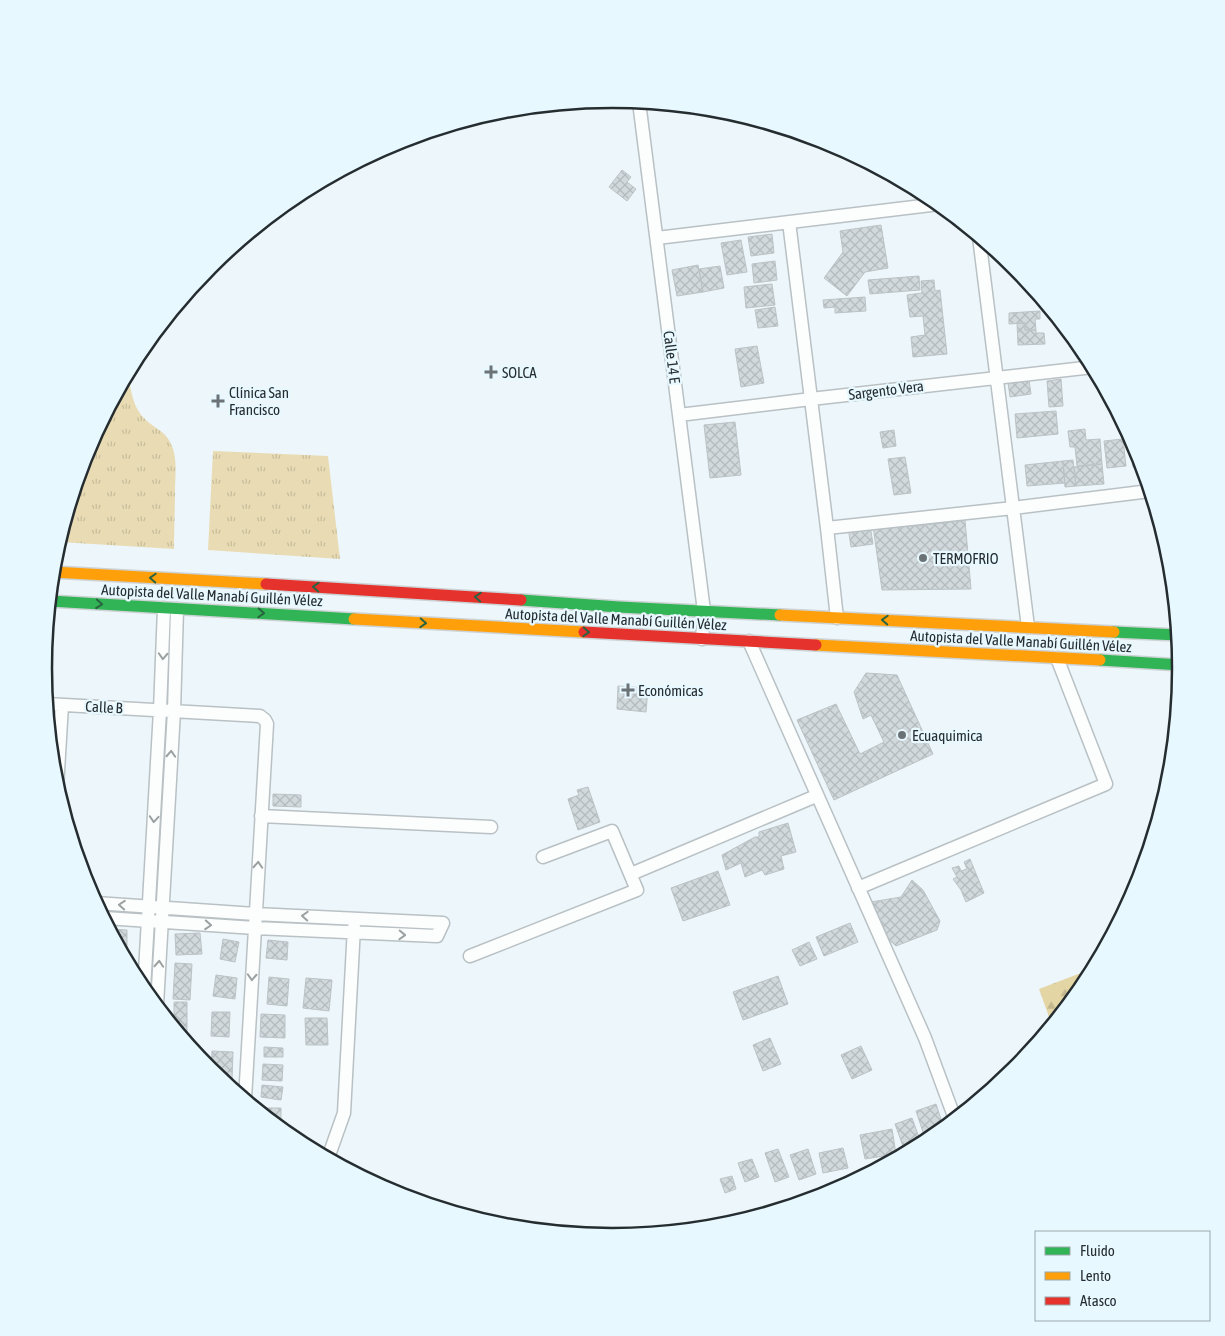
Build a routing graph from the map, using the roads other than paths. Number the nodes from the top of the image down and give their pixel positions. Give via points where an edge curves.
1 (640, 109) edge
2 (928, 205) edge
3 (789, 222) junction
4 (657, 238) junction
5 (980, 245) edge
6 (1085, 368) edge
7 (996, 377) junction
8 (811, 398) junction
9 (679, 415) junction
10 (1144, 491) edge
11 (1013, 508) junction
12 (827, 528) junction
13 (61, 573) edge
14 (56, 601) edge
15 (354, 604) junction
16 (164, 608) junction
17 (177, 609) junction
18 (704, 611) junction
19 (837, 618) junction
20 (1028, 627) junction
21 (1171, 635) edge
22 (702, 638) junction
23 (749, 641) junction
24 (1057, 658) junction
25 (1172, 665) edge
26 (54, 704) edge
27 (62, 705) junction
28 (160, 710) junction
29 (174, 711) junction
30 (59, 753) edge
31 (816, 796) junction
32 (261, 816) junction
33 (491, 827) dead end
34 (543, 857) dead end
35 (631, 874) junction
36 (858, 888) junction
37 (105, 904) edge
38 (148, 907) junction
39 (162, 908) junction
40 (255, 914) junction
41 (111, 919) edge
42 (354, 919) junction
43 (148, 921) junction
44 (161, 922) junction
45 (255, 928) junction
46 (354, 933) junction
47 (470, 956) dead end
48 (145, 975) edge
49 (158, 994) edge
50 (245, 1091) edge
51 (953, 1112) edge
52 (330, 1152) edge

1 - 4 street, Calle 14 E
2 - 3 street
3 - 4 street
3 - 8 street
4 - 9 street, Calle 14 E
5 - 7 street
6 - 7 street, Sargento Vera
7 - 8 street, Sargento Vera
7 - 11 street
8 - 9 street, Sargento Vera
8 - 12 street
9 - 18 street, Calle 14 E
10 - 11 street
11 - 12 street
11 - 20 street
12 - 19 street
15 -> 13 main road, Autopista del Valle Manabí Guillén Vélez
14 -> 16 main road, Autopista del Valle Manabí Guillén Vélez
17 -> 15 main road, Autopista del Valle Manabí Guillén Vélez
18 -> 15 main road, Autopista del Valle Manabí Guillén Vélez
15 -> 22 main road, Autopista del Valle Manabí Guillén Vélez
16 - 17 main road, Autopista del Valle Manabí Guillén Vélez
16 -> 28 street
17 - 29 street
18 - 19 main road, Autopista del Valle Manabí Guillén Vélez
18 - 22 street, Calle 14 E
20 -> 19 main road, Autopista del Valle Manabí Guillén Vélez
20 - 21 main road, Autopista del Valle Manabí Guillén Vélez
22 - 23 main road, Autopista del Valle Manabí Guillén Vélez
23 - 24 main road, Autopista del Valle Manabí Guillén Vélez
23 - 31 street
24 - 25 main road, Autopista del Valle Manabí Guillén Vélez
24 - 36 street via 1106,784
26 - 27 street, Calle B
27 - 28 street, Calle B
27 - 30 street
28 - 29 street, Calle B
28 -> 38 street
29 - 32 street, Calle B via 260,716 265,720
39 -> 29 street
31 - 35 street
31 - 36 street
32 - 33 street
40 -> 32 street
34 - 35 street via 612,831
35 - 47 street via 637,890
36 - 51 street via 925,1038
38 -> 37 street
38 - 39 street
38 - 43 street
39 - 40 street
39 - 44 street
42 -> 40 street
40 - 45 street
41 - 43 street
42 - 46 street
46 -> 42 street via 436,936 443,923
43 - 44 street
43 - 48 street
44 -> 45 street
49 -> 44 street
45 - 46 street
45 -> 50 street
46 - 52 street via 344,1113

